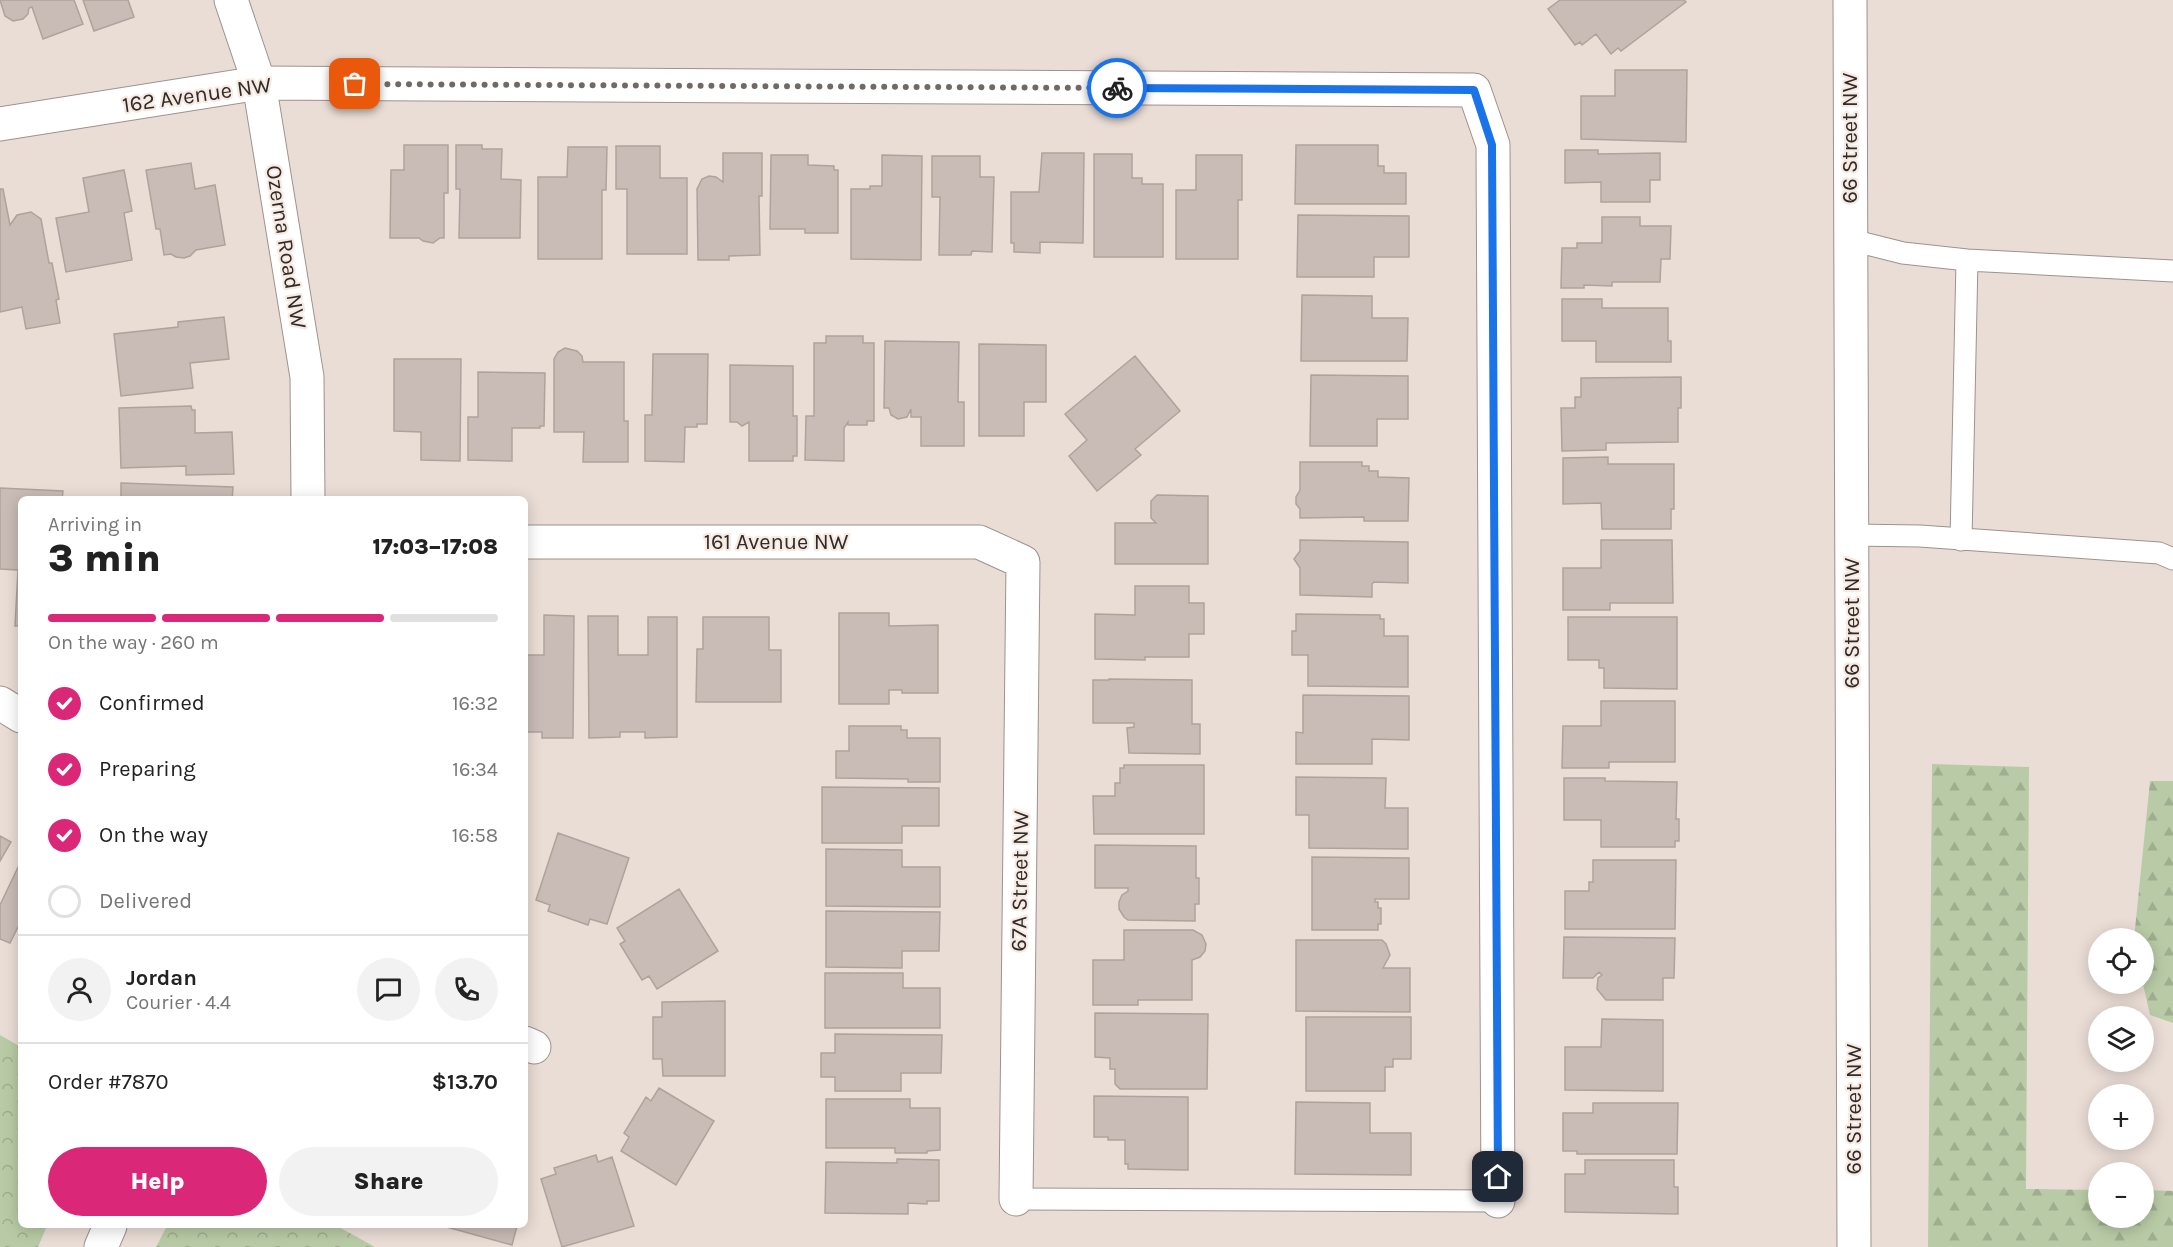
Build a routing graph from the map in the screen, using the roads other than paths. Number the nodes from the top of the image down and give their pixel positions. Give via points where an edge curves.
1 (231, 0) edge
2 (1850, 0) edge
3 (259, 83) junction
4 (0, 124) edge
5 (1851, 240) junction
6 (1967, 260) junction
7 (2173, 271) edge
8 (308, 496) edge
9 (1852, 536) junction
10 (1961, 540) junction
11 (528, 542) edge
12 (2173, 559) edge
13 (1023, 562) joint
14 (0, 703) edge
15 (18, 714) edge
16 (1016, 1199) joint
17 (1498, 1201) joint
18 (109, 1228) edge
19 (101, 1247) edge
20 (1854, 1247) edge

1 - 3 street, Ozerna Road NW
2 - 5 street, 66 Street NW
3 - 4 street, 162 Avenue NW
3 - 8 street, Ozerna Road NW via 307,376
3 - 17 street, 162 Avenue NW via 1474,90 1492,145
5 - 6 lane via 1903,253
5 - 9 street, 66 Street NW
6 - 7 lane
6 - 10 lane
9 - 10 lane
9 - 20 street, 66 Street NW
10 - 12 lane via 2159,553
11 - 13 street, 161 Avenue NW via 979,542
13 - 16 street, 67A Street NW
14 - 15 street
16 - 17 lane
18 - 19 street

